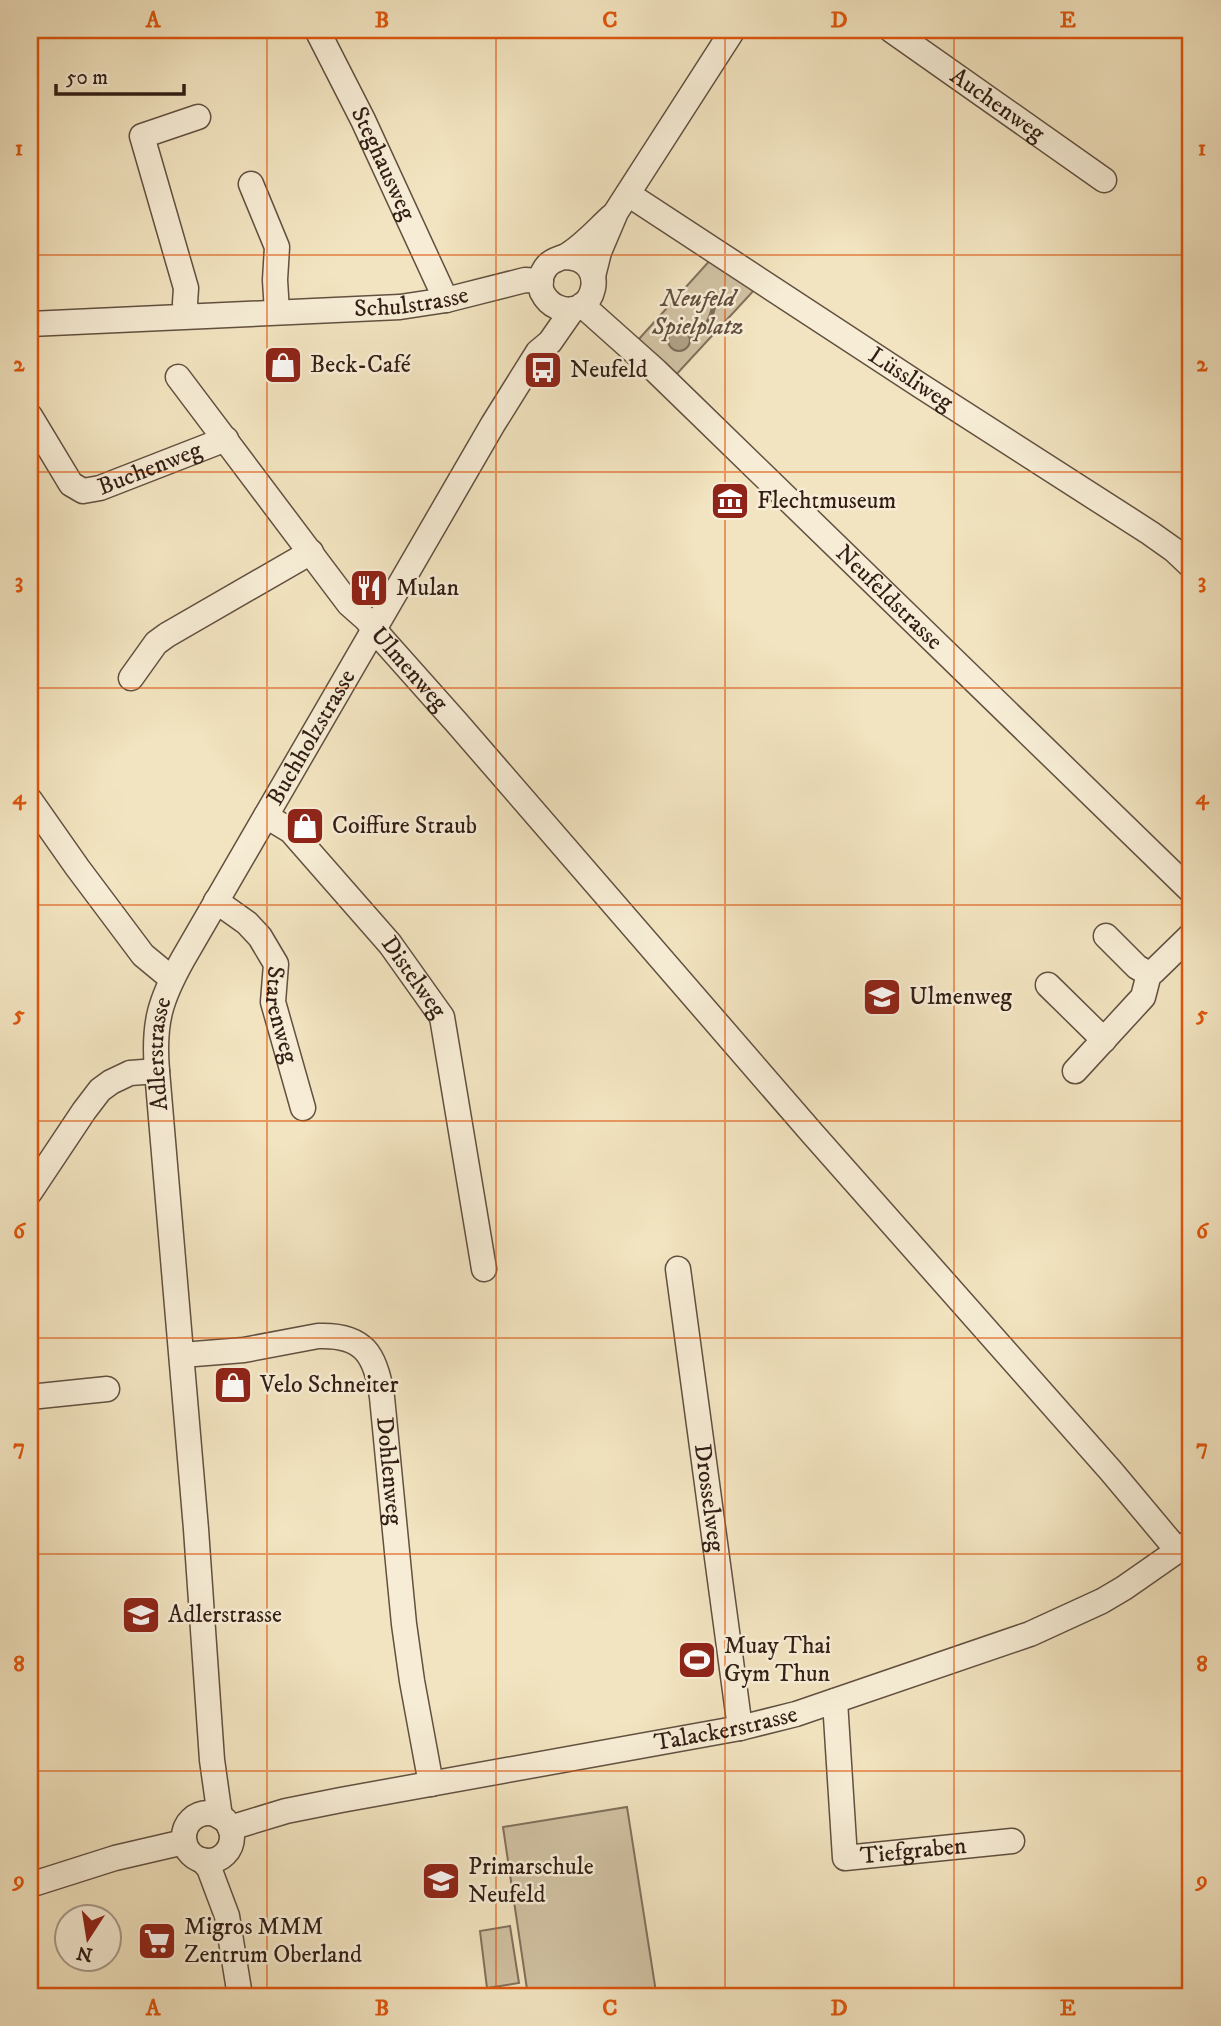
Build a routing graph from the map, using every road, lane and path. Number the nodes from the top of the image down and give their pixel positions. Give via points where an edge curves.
1 (317, 30) edge
2 (733, 30) edge
3 (891, 30) edge
4 (198, 117) dead end
5 (130, 131) dead end
6 (1104, 180) dead end
7 (251, 184) dead end
8 (622, 203) junction
9 (565, 257) junction
10 (593, 276) junction
11 (544, 291) junction
12 (446, 300) junction
13 (578, 307) junction
14 (186, 310) junction
15 (277, 313) junction
16 (32, 316) edge
17 (538, 352) junction
18 (178, 377) dead end
19 (30, 416) edge
20 (226, 439) junction
21 (311, 552) junction
22 (1191, 566) edge
23 (375, 629) junction
24 (131, 678) dead end
25 (30, 800) edge
26 (266, 816) junction
27 (1191, 891) edge
28 (216, 901) junction
29 (1191, 934) edge
30 (1106, 936) dead end
31 (1149, 974) junction
32 (172, 979) junction
33 (1048, 985) dead end
34 (1104, 1040) junction
35 (1075, 1070) dead end
36 (156, 1071) junction
37 (303, 1108) dead end
38 (30, 1192) edge
39 (484, 1269) dead end
40 (678, 1269) dead end
41 (182, 1355) junction
42 (107, 1389) dead end
43 (30, 1397) edge
44 (1184, 1546) edge
45 (835, 1701) junction
46 (740, 1728) junction
47 (212, 1760) junction
48 (432, 1784) junction
49 (188, 1831) junction
50 (226, 1831) junction
51 (1012, 1841) dead end
52 (202, 1860) junction
53 (30, 1885) edge
54 (227, 1916) junction
55 (240, 1996) edge

1 - 12 street, Steghausweg
2 - 8 street
3 - 6 street, Auchenweg
4 - 14 street via 142,136 186,288
5 - 14 street via 173,282
7 - 15 street via 276,247
8 - 9 street
8 - 10 street
8 - 22 street, Lüssliweg via 1156,537
9 - 10 street via 582,261
9 - 11 street via 550,262 544,271
10 - 13 street via 593,292
11 - 12 street, Schulstrasse via 525,280
11 - 13 street via 559,308
11 - 17 street, Buchholzstrasse via 548,313
12 - 15 street, Schulstrasse
13 - 17 street, Buchholzstrasse
13 - 27 street, Neufeldstrasse via 665,380
14 - 15 street, Schulstrasse
14 - 16 street, Schulstrasse
17 - 23 street, Buchholzstrasse
18 - 20 street, Ulmenweg
19 - 20 street, Buchenweg via 71,484 83,491
20 - 21 street, Ulmenweg
21 - 23 street, Ulmenweg via 349,604
21 - 24 street via 167,635
23 - 26 street, Buchholzstrasse
23 - 44 street, Ulmenweg via 811,1133 1111,1471
25 - 32 street via 143,954
26 - 28 street, Buchholzstrasse
26 - 39 street, Distelweg via 291,831 381,934 442,1017
28 - 32 street, Buchholzstrasse
28 - 37 street, Starenweg via 261,937 276,964 273,1002
29 - 31 street
30 - 31 street
31 - 34 street via 1143,997
32 - 36 street, Adlerstrasse via 158,1015
33 - 34 street
34 - 35 street
36 - 38 street via 130,1073 100,1090
36 - 41 street, Adlerstrasse
40 - 46 street, Drosselweg
41 - 47 street, Adlerstrasse
41 - 48 street, Dohlenweg via 330,1335 359,1345 373,1359 382,1396 404,1624
42 - 43 street
44 - 45 street, Talackerstrasse via 1102,1601 1030,1634
45 - 46 street, Talackerstrasse
45 - 51 street, Tiefgraben via 845,1858
46 - 48 street, Talackerstrasse
47 - 49 street, Adlerstrasse
47 - 50 street, Adlerstrasse
48 - 50 street, Talackerstrasse via 286,1811
49 - 50 street via 206,1813
49 - 52 street via 190,1852
49 - 53 street
50 - 52 street via 220,1857
50 - 54 street, Adlerstrasse via 231,1888
52 - 54 street
54 - 55 street

